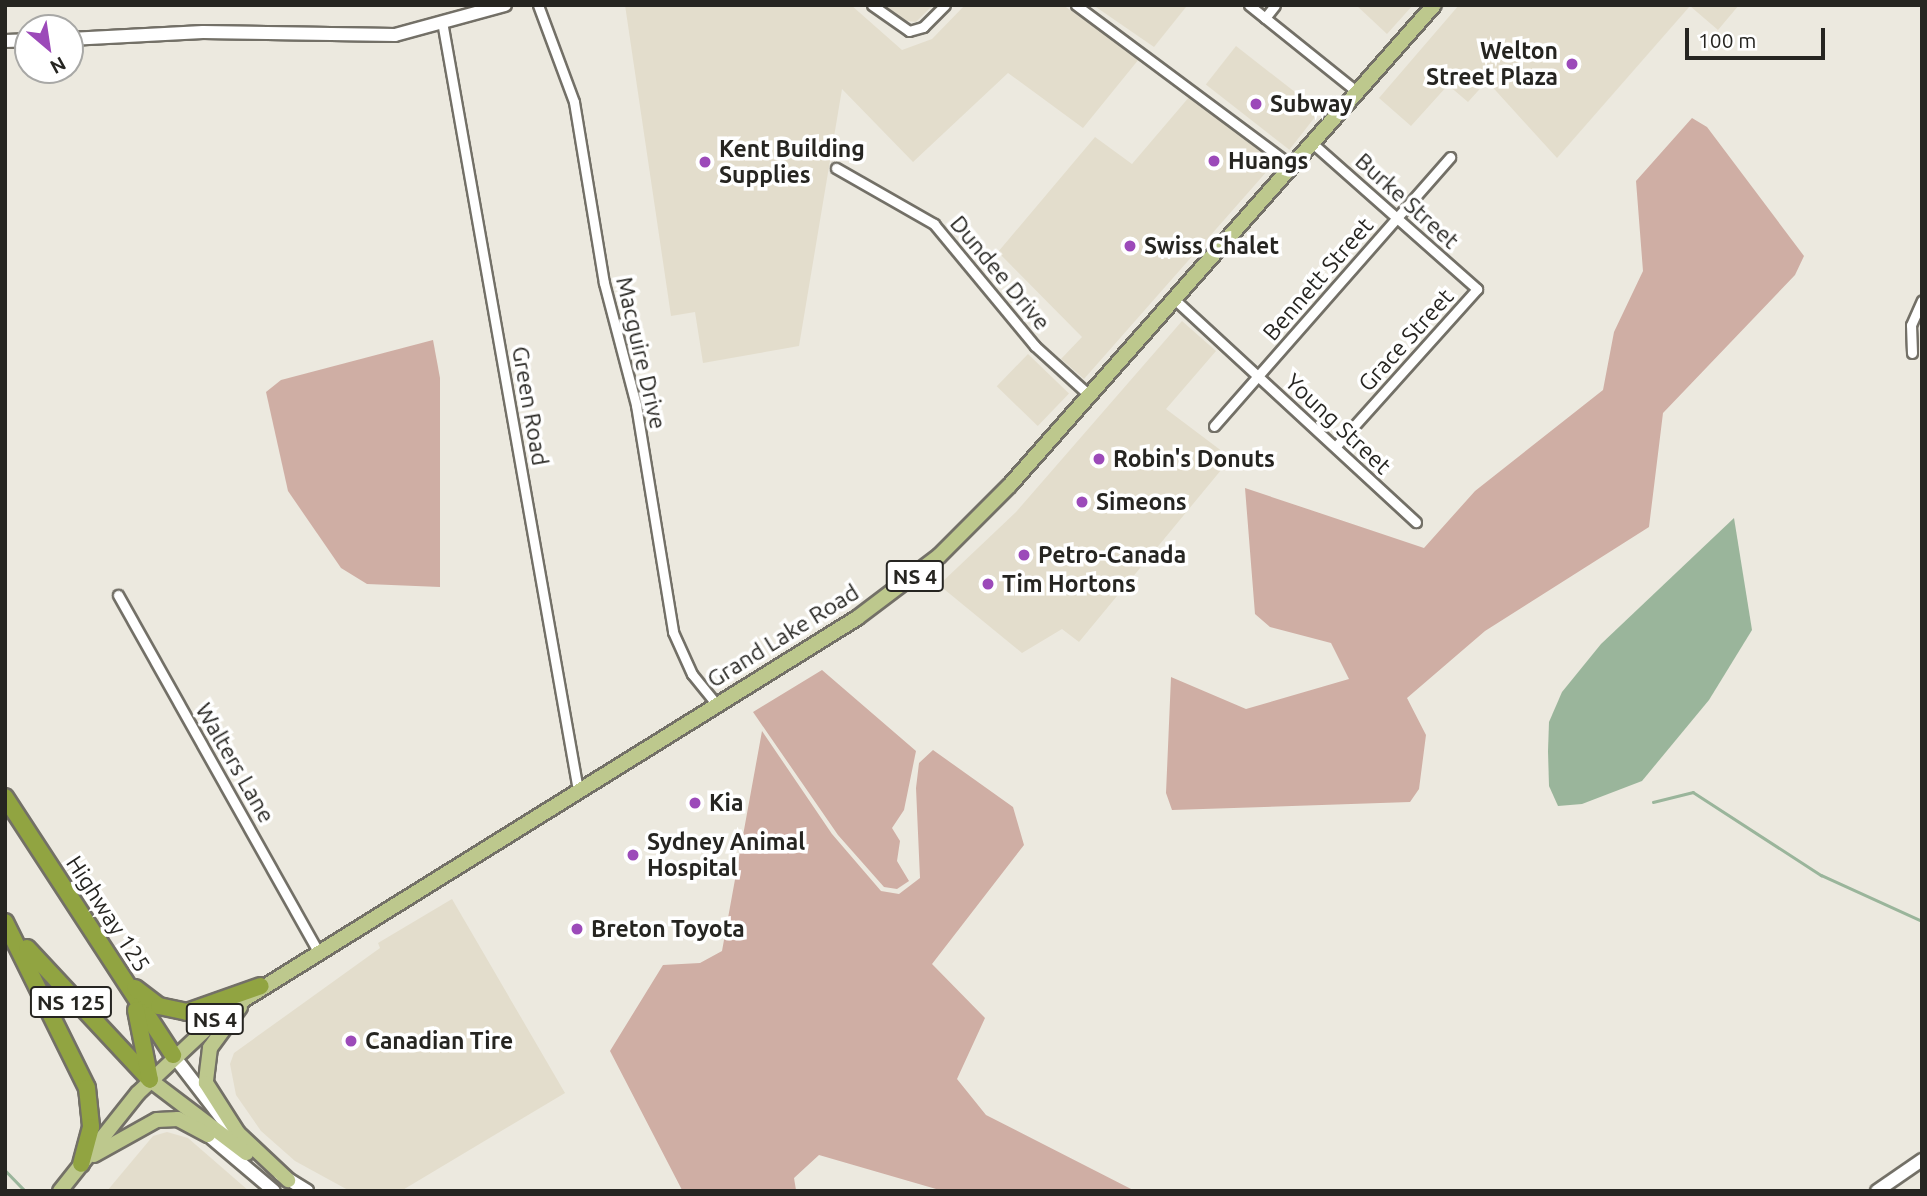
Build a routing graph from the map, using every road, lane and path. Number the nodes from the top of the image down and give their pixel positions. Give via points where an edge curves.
1 (505, 5) edge
2 (538, 5) edge
3 (873, 5) edge
4 (945, 5) edge
5 (1076, 5) edge
6 (1249, 5) edge
7 (1275, 5) edge
8 (1434, 5) edge
9 (1265, 18) junction
10 (443, 27) junction
11 (84, 38) edge
12 (1356, 91) junction
13 (1311, 142) junction
14 (1450, 157) dead end
15 (1291, 165) junction
16 (836, 168) dead end
17 (1396, 218) junction
18 (1477, 289) joint
19 (1172, 296) junction
20 (1922, 300) edge
21 (1912, 353) dead end
22 (1258, 376) junction
23 (1088, 394) junction
24 (1214, 426) dead end
25 (1335, 447) junction
26 (1416, 522) dead end
27 (118, 595) dead end
28 (716, 704) junction
29 (578, 790) junction
30 (5, 797) edge
31 (5, 913) edge
32 (83, 915) junction
33 (5, 922) edge
34 (318, 951) junction
35 (116, 967) junction
36 (261, 986) junction
37 (173, 1055) junction
38 (150, 1080) junction
39 (208, 1135) junction
40 (1922, 1160) edge
41 (81, 1164) junction
42 (288, 1180) junction
43 (60, 1191) edge
44 (274, 1191) edge
45 (307, 1191) edge
46 (1877, 1191) edge

1 - 10 street
2 - 28 street, Macguire Drive via 574,102 604,284 636,405 673,632 692,674
3 - 4 street via 909,31 923,27
5 - 15 street
6 - 9 street
7 - 9 street
8 - 12 main road, Grand Lake Road / NS 4
9 - 12 street
10 - 11 street via 395,36 203,32
10 - 29 street, Green Road
12 - 13 main road, Grand Lake Road / NS 4
13 - 15 main road, Grand Lake Road / NS 4
13 - 17 street, Burke Street
14 - 17 street, Bennett Street
15 - 19 main road, Grand Lake Road / NS 4
16 - 23 street, Dundee Drive via 934,224 1035,346
17 - 18 street, Burke Street
17 - 22 street, Bennett Street
18 - 25 street, Grace Street
19 - 22 street, Young Street
19 - 23 main road, Grand Lake Road / NS 4
20 - 21 street via 1911,325
22 - 24 street, Bennett Street
22 - 25 street, Young Street
23 - 28 main road, Grand Lake Road / NS 4 via 1010,485 924,568 857,618
25 - 26 street, Young Street
27 - 34 street, Walters Lane
28 - 29 main road, Grand Lake Road / NS 4
29 - 34 main road, Grand Lake Road / NS 4
30 - 32 highway, Highway 125 / NS 125
31 - 38 highway, NS 125 via 56,985
32 - 35 highway, Highway 125 / NS 125
32 - 36 highway via 137,990 159,1006 204,1010
33 - 41 highway via 87,1088 91,1127
34 - 36 main road, Grand Lake Road / NS 4
35 - 37 highway, Highway 125 / NS 125
35 - 38 highway via 145,1036
36 - 37 main road, Grand Lake Road / NS 4
36 - 42 main road via 216,1037 206,1060 206,1083 245,1142
37 - 38 main road, Grand Lake Road / NS 4
37 - 42 street via 229,1132
38 - 39 street
38 - 41 main road, Grand Lake Road / NS 4
38 - 42 main road
39 - 41 main road via 178,1119 157,1120
39 - 44 street
40 - 46 street
41 - 43 main road, Grand Lake Road / NS 4
42 - 45 street

